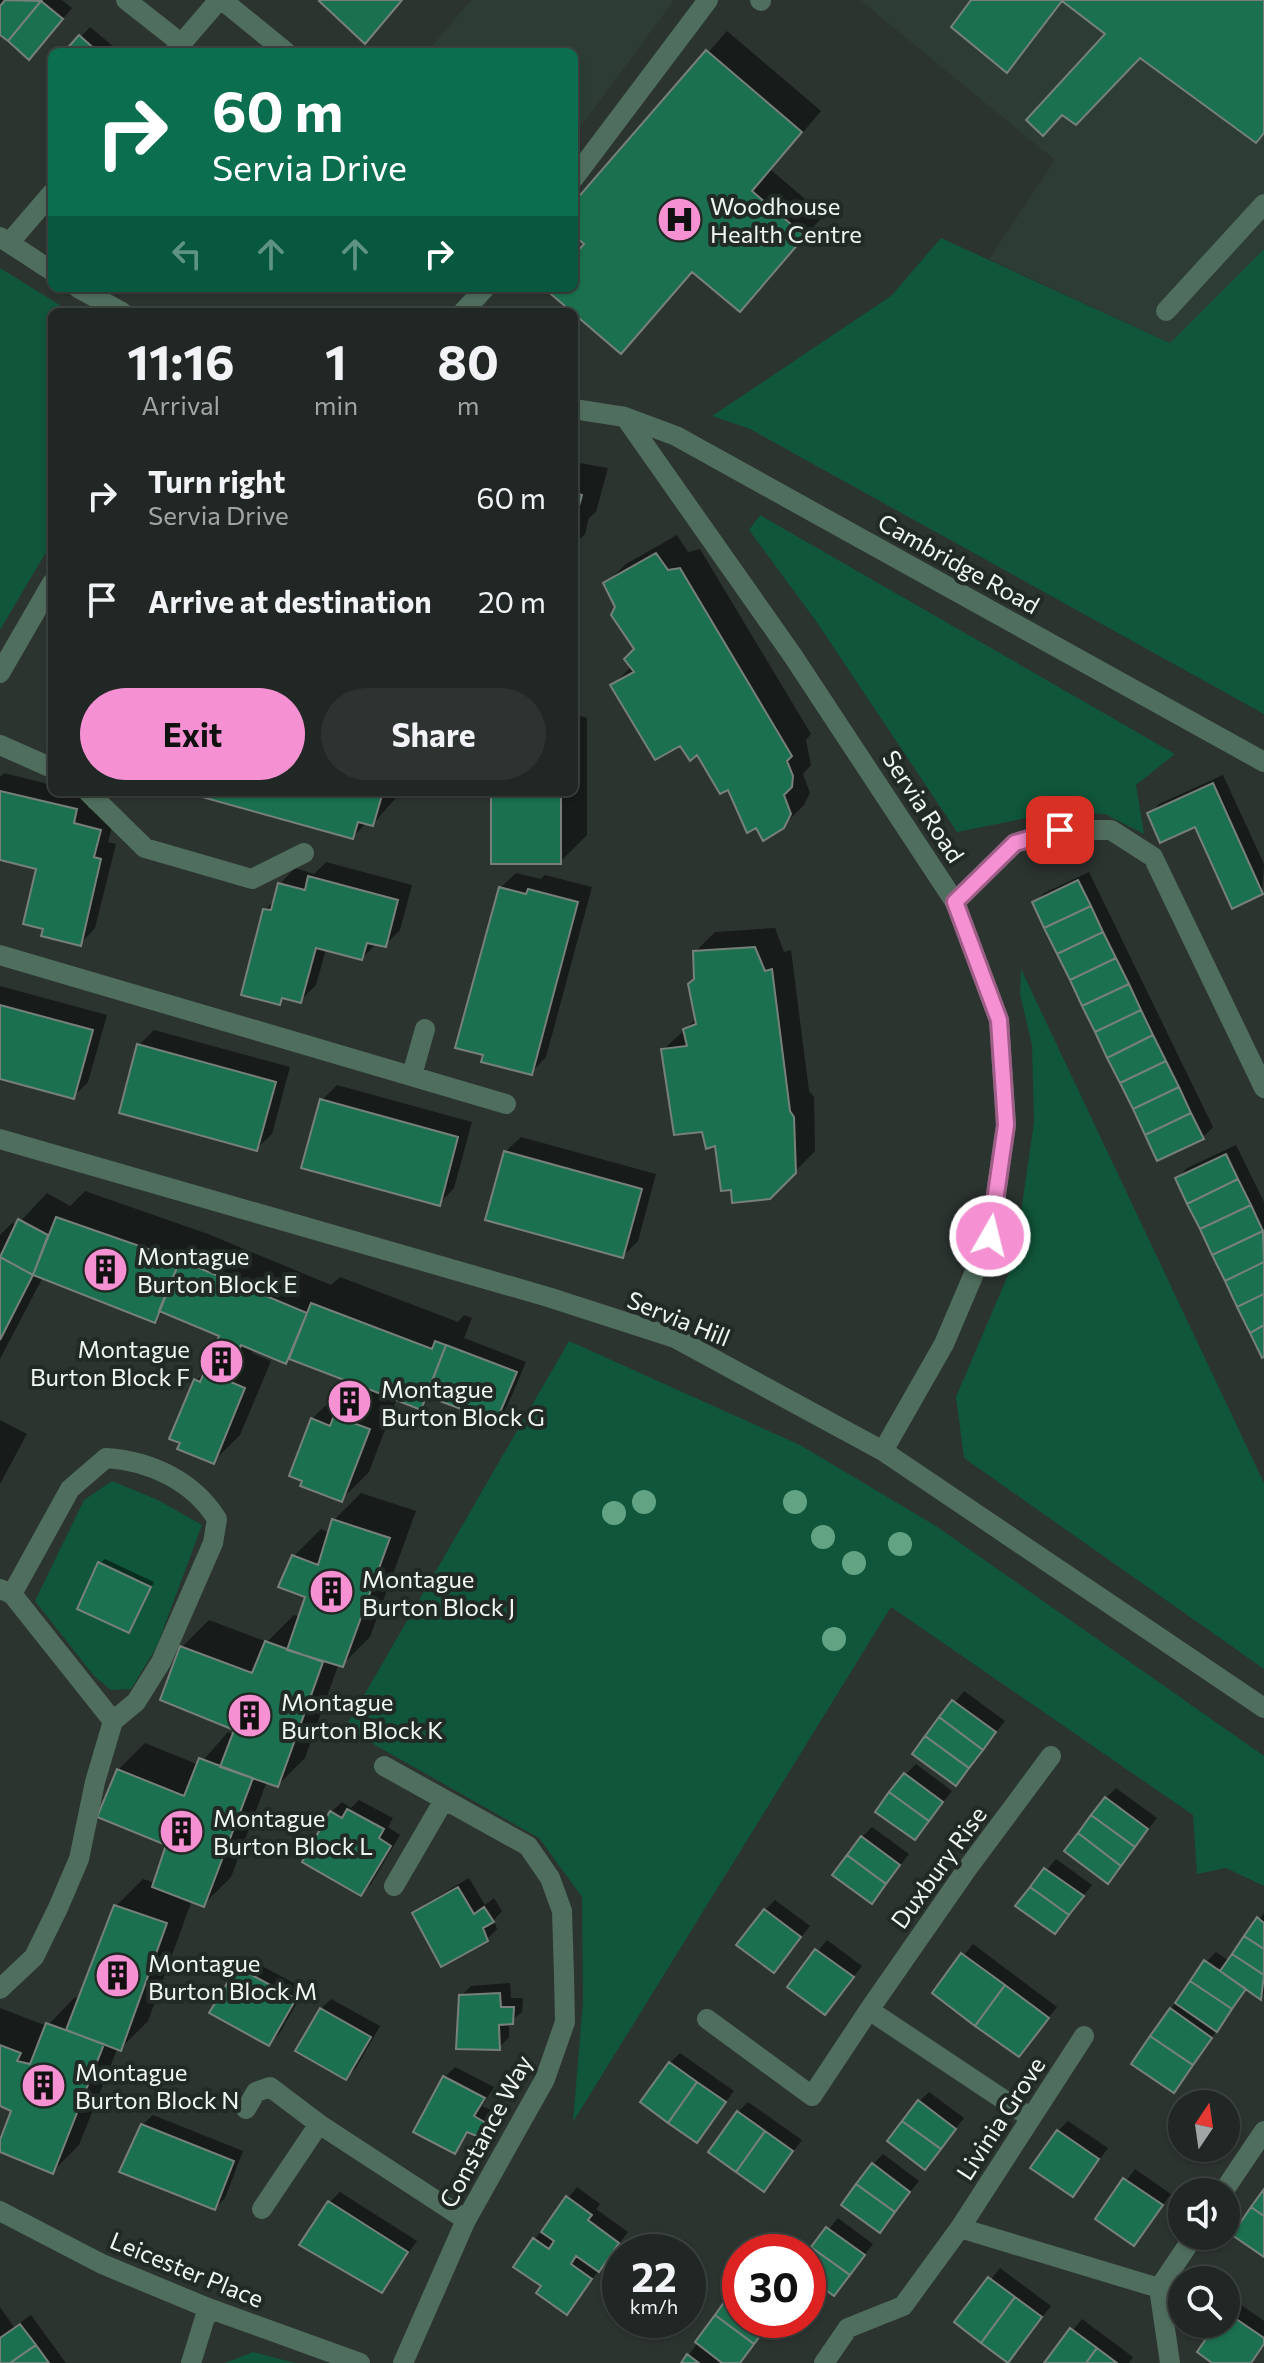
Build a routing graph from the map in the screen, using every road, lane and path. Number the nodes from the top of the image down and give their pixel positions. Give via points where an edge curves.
1 (126, 0) edge
2 (221, 0) edge
3 (708, 0) edge
4 (178, 48) edge
5 (281, 48) edge
6 (578, 173) edge
7 (48, 197) edge
8 (1264, 204) edge
9 (4, 240) edge
10 (48, 268) edge
11 (85, 292) edge
12 (481, 292) edge
13 (115, 308) edge
14 (467, 308) edge
15 (1166, 311) dead end
16 (578, 410) edge
17 (625, 417) junction
18 (48, 590) edge
19 (0, 673) edge
20 (0, 745) edge
21 (1264, 762) edge
22 (48, 766) edge
23 (93, 796) edge
24 (304, 853) dead end
25 (955, 902) junction
26 (0, 955) edge
27 (425, 1029) dead end
28 (412, 1075) junction
29 (1264, 1088) edge
30 (506, 1104) dead end
31 (0, 1139) edge
32 (883, 1451) junction
33 (6, 1591) edge
34 (1264, 1708) edge
35 (113, 1721) junction
36 (1051, 1756) dead end
37 (384, 1766) dead end
38 (444, 1800) junction
39 (394, 1886) dead end
40 (0, 1989) edge
41 (869, 2010) junction
42 (707, 2019) dead end
43 (1084, 2036) dead end
44 (246, 2109) dead end
45 (1031, 2118) junction
46 (319, 2124) junction
47 (1264, 2131) edge
48 (1232, 2178) edge
49 (262, 2209) dead end
50 (0, 2211) edge
51 (466, 2220) junction
52 (960, 2228) junction
53 (1185, 2250) edge
54 (1159, 2288) junction
55 (208, 2308) junction
56 (191, 2363) edge
57 (360, 2363) edge
58 (403, 2363) edge
59 (824, 2363) edge
60 (1170, 2363) edge

1 - 4 street
2 - 4 street
2 - 5 street
3 - 6 street
7 - 9 street
8 - 15 street
9 - 10 street
11 - 13 street
12 - 14 street
16 - 17 street, Cambridge Road
17 - 21 street, Cambridge Road via 676,436
17 - 25 street, Servia Road via 793,656
18 - 19 street
20 - 22 street
23 - 24 street via 145,848 252,879
25 - 29 street via 1015,843 1060,830 1111,830 1153,857
25 - 32 street, Servia Road via 999,1020 1006,1125 990,1236 944,1344
26 - 28 street
27 - 28 street
28 - 30 street
31 - 32 street, Servia Hill via 675,1338
32 - 34 street, Servia Hill
33 - 35 street
33 - 35 street via 70,1489 106,1458 135,1460 201,1495 217,1519 213,1543 161,1662 136,1702
35 - 40 street via 79,1859 34,1957
36 - 41 street, Duxbury Rise
37 - 38 street, Constance Way
38 - 39 street
38 - 51 street, Constance Way via 528,1846 550,1878 562,1911 565,2022 545,2079
41 - 42 street, Duxbury Rise via 812,2096
41 - 45 street
43 - 45 street, Livinia Grove
44 - 46 street via 256,2092 270,2087
45 - 52 street, Livinia Grove
46 - 49 street
46 - 51 street
47 - 48 street
50 - 55 street, Leicester Place via 102,2264
51 - 58 street, Constance Way
52 - 54 street
52 - 59 street, Livinia Grove via 903,2306 848,2328
53 - 54 street
54 - 60 street
55 - 56 street
55 - 57 street, Leicester Place

